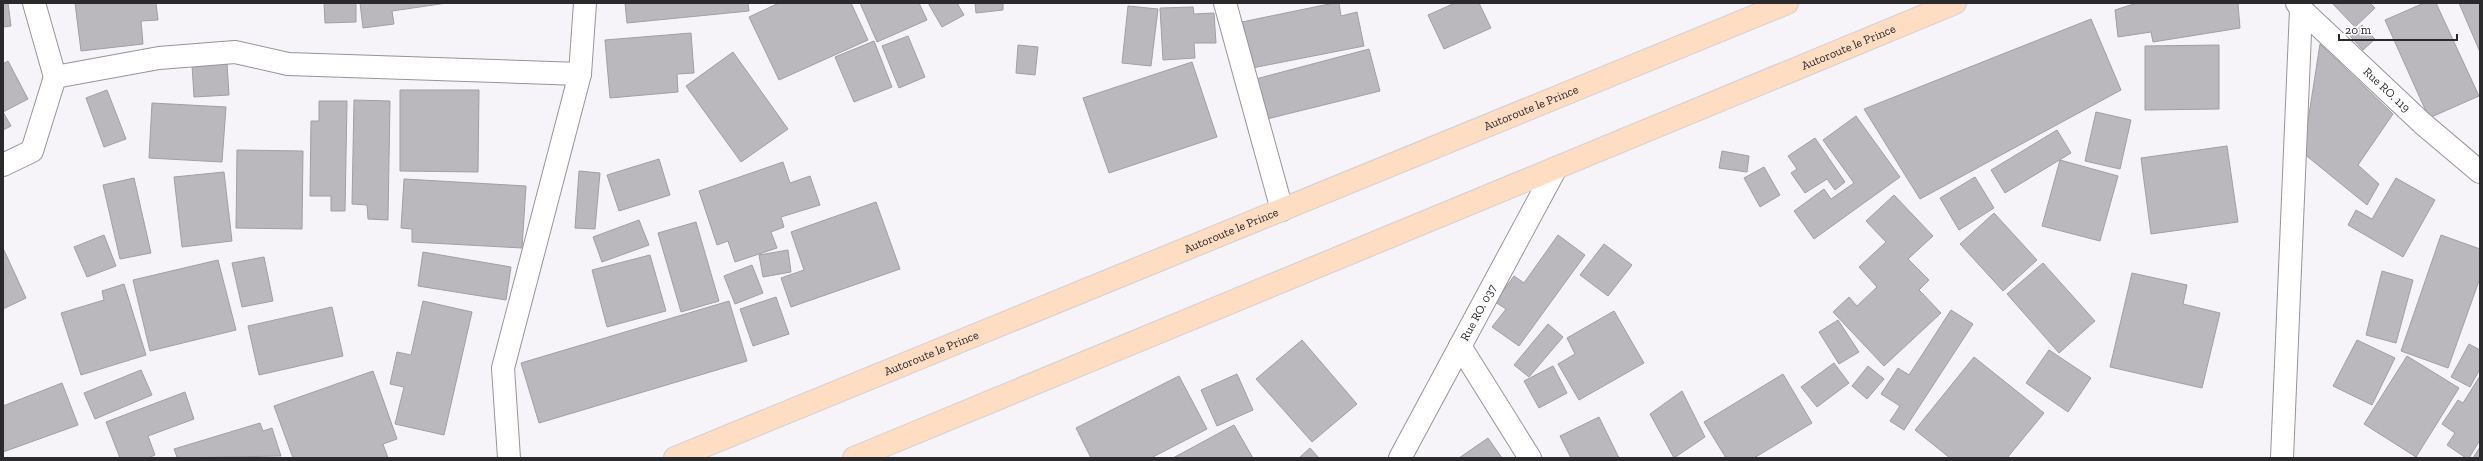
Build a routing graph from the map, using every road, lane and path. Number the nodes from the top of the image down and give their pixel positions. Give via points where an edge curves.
1 (34, 3) edge
2 (585, 3) edge
3 (1226, 3) edge
4 (1787, 3) edge
5 (1955, 3) edge
6 (2299, 6) edge
7 (580, 74) junction
8 (55, 77) junction
9 (3, 165) edge
10 (1556, 168) junction
11 (2480, 172) edge
12 (1282, 210) junction
13 (1460, 346) junction
14 (508, 458) edge
15 (675, 458) edge
16 (854, 458) edge
17 (1400, 458) edge
18 (1530, 458) edge
19 (2282, 458) edge

1 - 8 street
2 - 7 street
3 - 12 street
4 - 12 main road, Autoroute le Prince
5 - 10 main road, Autoroute le Prince
6 - 11 street, Rue RO. 119 via 2422,122
6 - 19 street
7 - 8 street via 288,64 235,52 159,58
7 - 14 street via 503,368
8 - 9 street via 32,151
10 - 13 street, Rue RO. 037
10 - 16 main road, Autoroute le Prince
12 - 15 main road, Autoroute le Prince
13 - 17 street, Rue RO. 037
13 - 18 street

